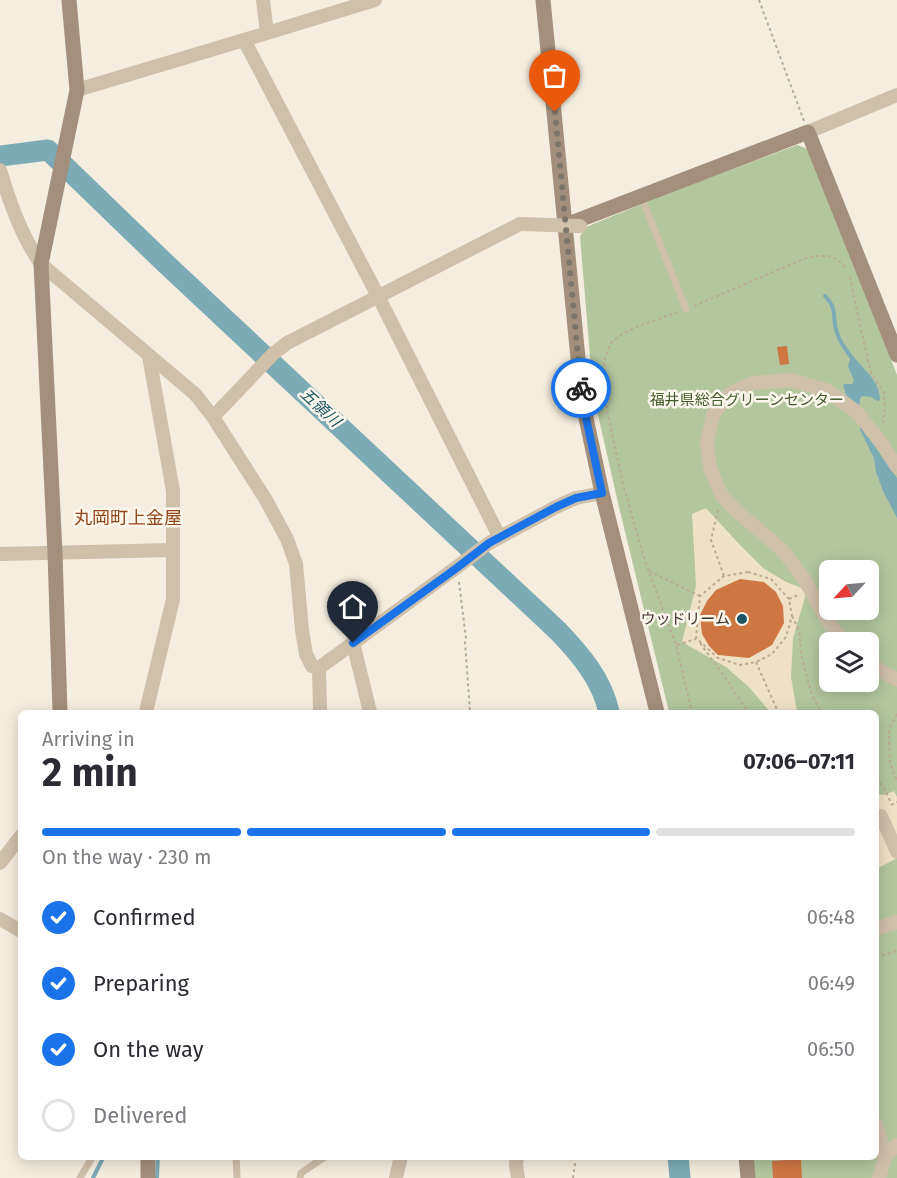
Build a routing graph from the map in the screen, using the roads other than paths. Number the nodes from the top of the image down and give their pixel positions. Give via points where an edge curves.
1 (69, 0) edge
2 (263, 0) edge
3 (375, 0) edge
4 (543, 0) edge
5 (267, 33) junction
6 (244, 40) junction
7 (76, 90) junction
8 (897, 95) edge
9 (808, 132) junction
10 (0, 172) edge
11 (641, 196) junction
12 (573, 226) junction
13 (41, 264) junction
14 (378, 296) junction
15 (686, 309) dead end
16 (897, 355) edge
17 (149, 356) junction
18 (213, 417) junction
19 (897, 467) edge
20 (602, 493) junction
21 (500, 536) junction
22 (173, 550) junction
23 (0, 554) edge
24 (55, 554) junction
25 (836, 632) edge
26 (353, 643) junction
27 (319, 668) junction
28 (879, 669) edge
29 (897, 680) edge
30 (60, 710) edge
31 (146, 710) edge
32 (320, 710) edge
33 (370, 710) edge
34 (656, 710) edge
35 (880, 816) dead end
36 (18, 840) edge
37 (897, 852) edge
38 (0, 863) edge
39 (0, 920) edge
40 (897, 922) edge
41 (879, 928) edge
42 (18, 929) edge
43 (879, 1135) edge
44 (897, 1144) edge
45 (885, 1156) junction
46 (91, 1160) edge
47 (148, 1160) edge
48 (236, 1160) edge
49 (320, 1160) edge
50 (400, 1160) edge
51 (517, 1160) edge
52 (746, 1160) edge
53 (80, 1178) edge
54 (148, 1178) edge
55 (237, 1178) edge
56 (300, 1178) edge
57 (396, 1178) edge
58 (518, 1178) edge
59 (748, 1178) edge
60 (879, 1178) edge

1 - 7 street
2 - 5 street
3 - 5 street
4 - 12 street
5 - 6 street
6 - 7 street
6 - 14 street
7 - 13 street
8 - 9 street
9 - 11 street
9 - 16 street
10 - 13 street via 18,223
11 - 12 street
11 - 15 lane
12 - 14 street, bridge via 520,224
12 - 20 street via 582,399
13 - 17 street
13 - 24 street
14 - 18 street via 287,343
14 - 21 street
17 - 18 street via 195,394
17 - 22 street via 173,491
18 - 27 street via 286,539 296,564 306,654 312,666
19 - 25 street via 857,412 826,390 791,380 752,383 728,395 713,415 708,442 710,468 722,496 783,551
20 - 21 street via 576,498
20 - 34 street
21 - 26 street
22 - 24 street
22 - 31 street via 173,599
23 - 24 street
24 - 30 street
26 - 27 street
26 - 33 street
27 - 32 street
28 - 29 street
35 - 37 street
36 - 38 street
39 - 42 street
40 - 41 street
43 - 45 street
44 - 45 street
45 - 60 street
46 - 53 lane
47 - 54 street
48 - 55 lane
49 - 56 lane via 301,1173
50 - 57 street
51 - 58 street
52 - 59 street

